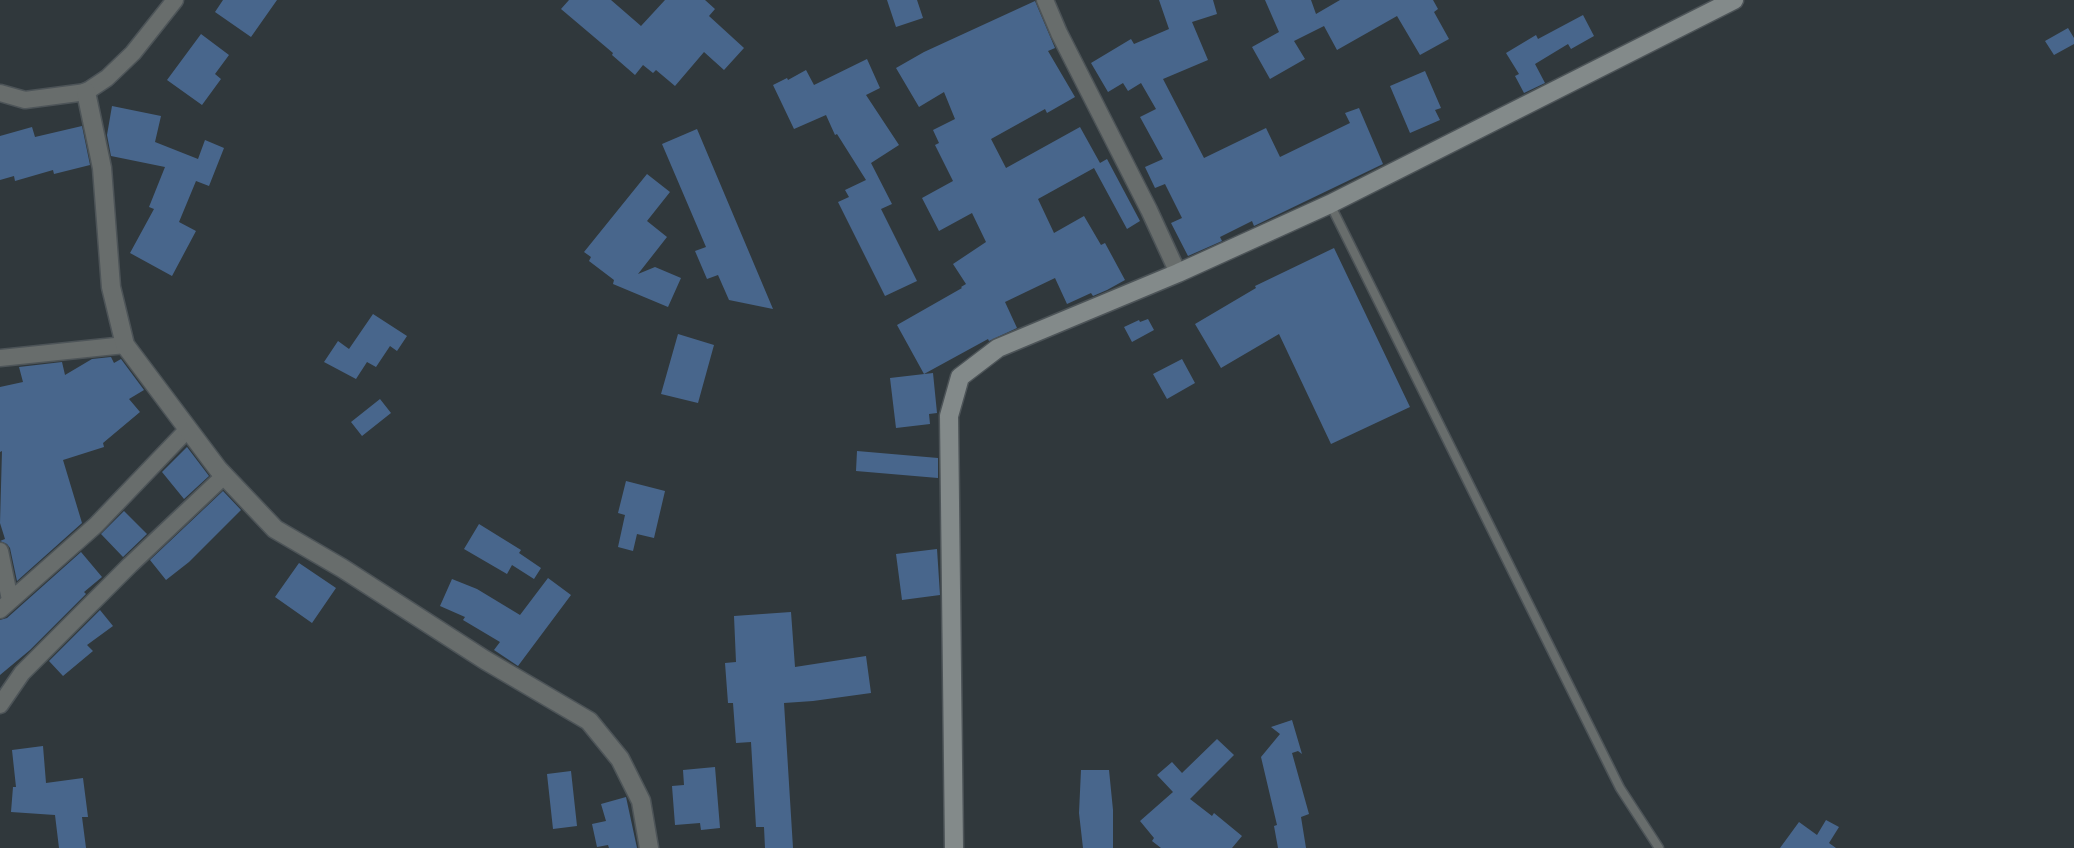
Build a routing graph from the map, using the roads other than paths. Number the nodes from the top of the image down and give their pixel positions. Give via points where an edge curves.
1 (175, 0) edge
2 (1045, 0) edge
3 (1734, 0) edge
4 (86, 92) junction
5 (0, 93) edge
6 (1330, 204) junction
7 (1178, 273) junction
8 (125, 345) junction
9 (0, 358) edge
10 (188, 429) junction
11 (224, 476) junction
12 (0, 551) edge
13 (5, 605) edge
14 (0, 705) edge
15 (649, 848) edge
16 (954, 848) edge
17 (1659, 848) edge

1 - 4 street via 133,53
2 - 7 street
3 - 6 main road
4 - 5 street via 26,100
4 - 8 street via 102,168 111,287
6 - 7 main road
6 - 17 lane via 1620,788
7 - 16 main road via 998,348 960,377 949,416
8 - 9 street
8 - 10 street
10 - 11 street
10 - 13 street via 96,525
11 - 14 street via 22,673
11 - 15 street via 275,529 589,721 620,760 640,801
12 - 13 street

